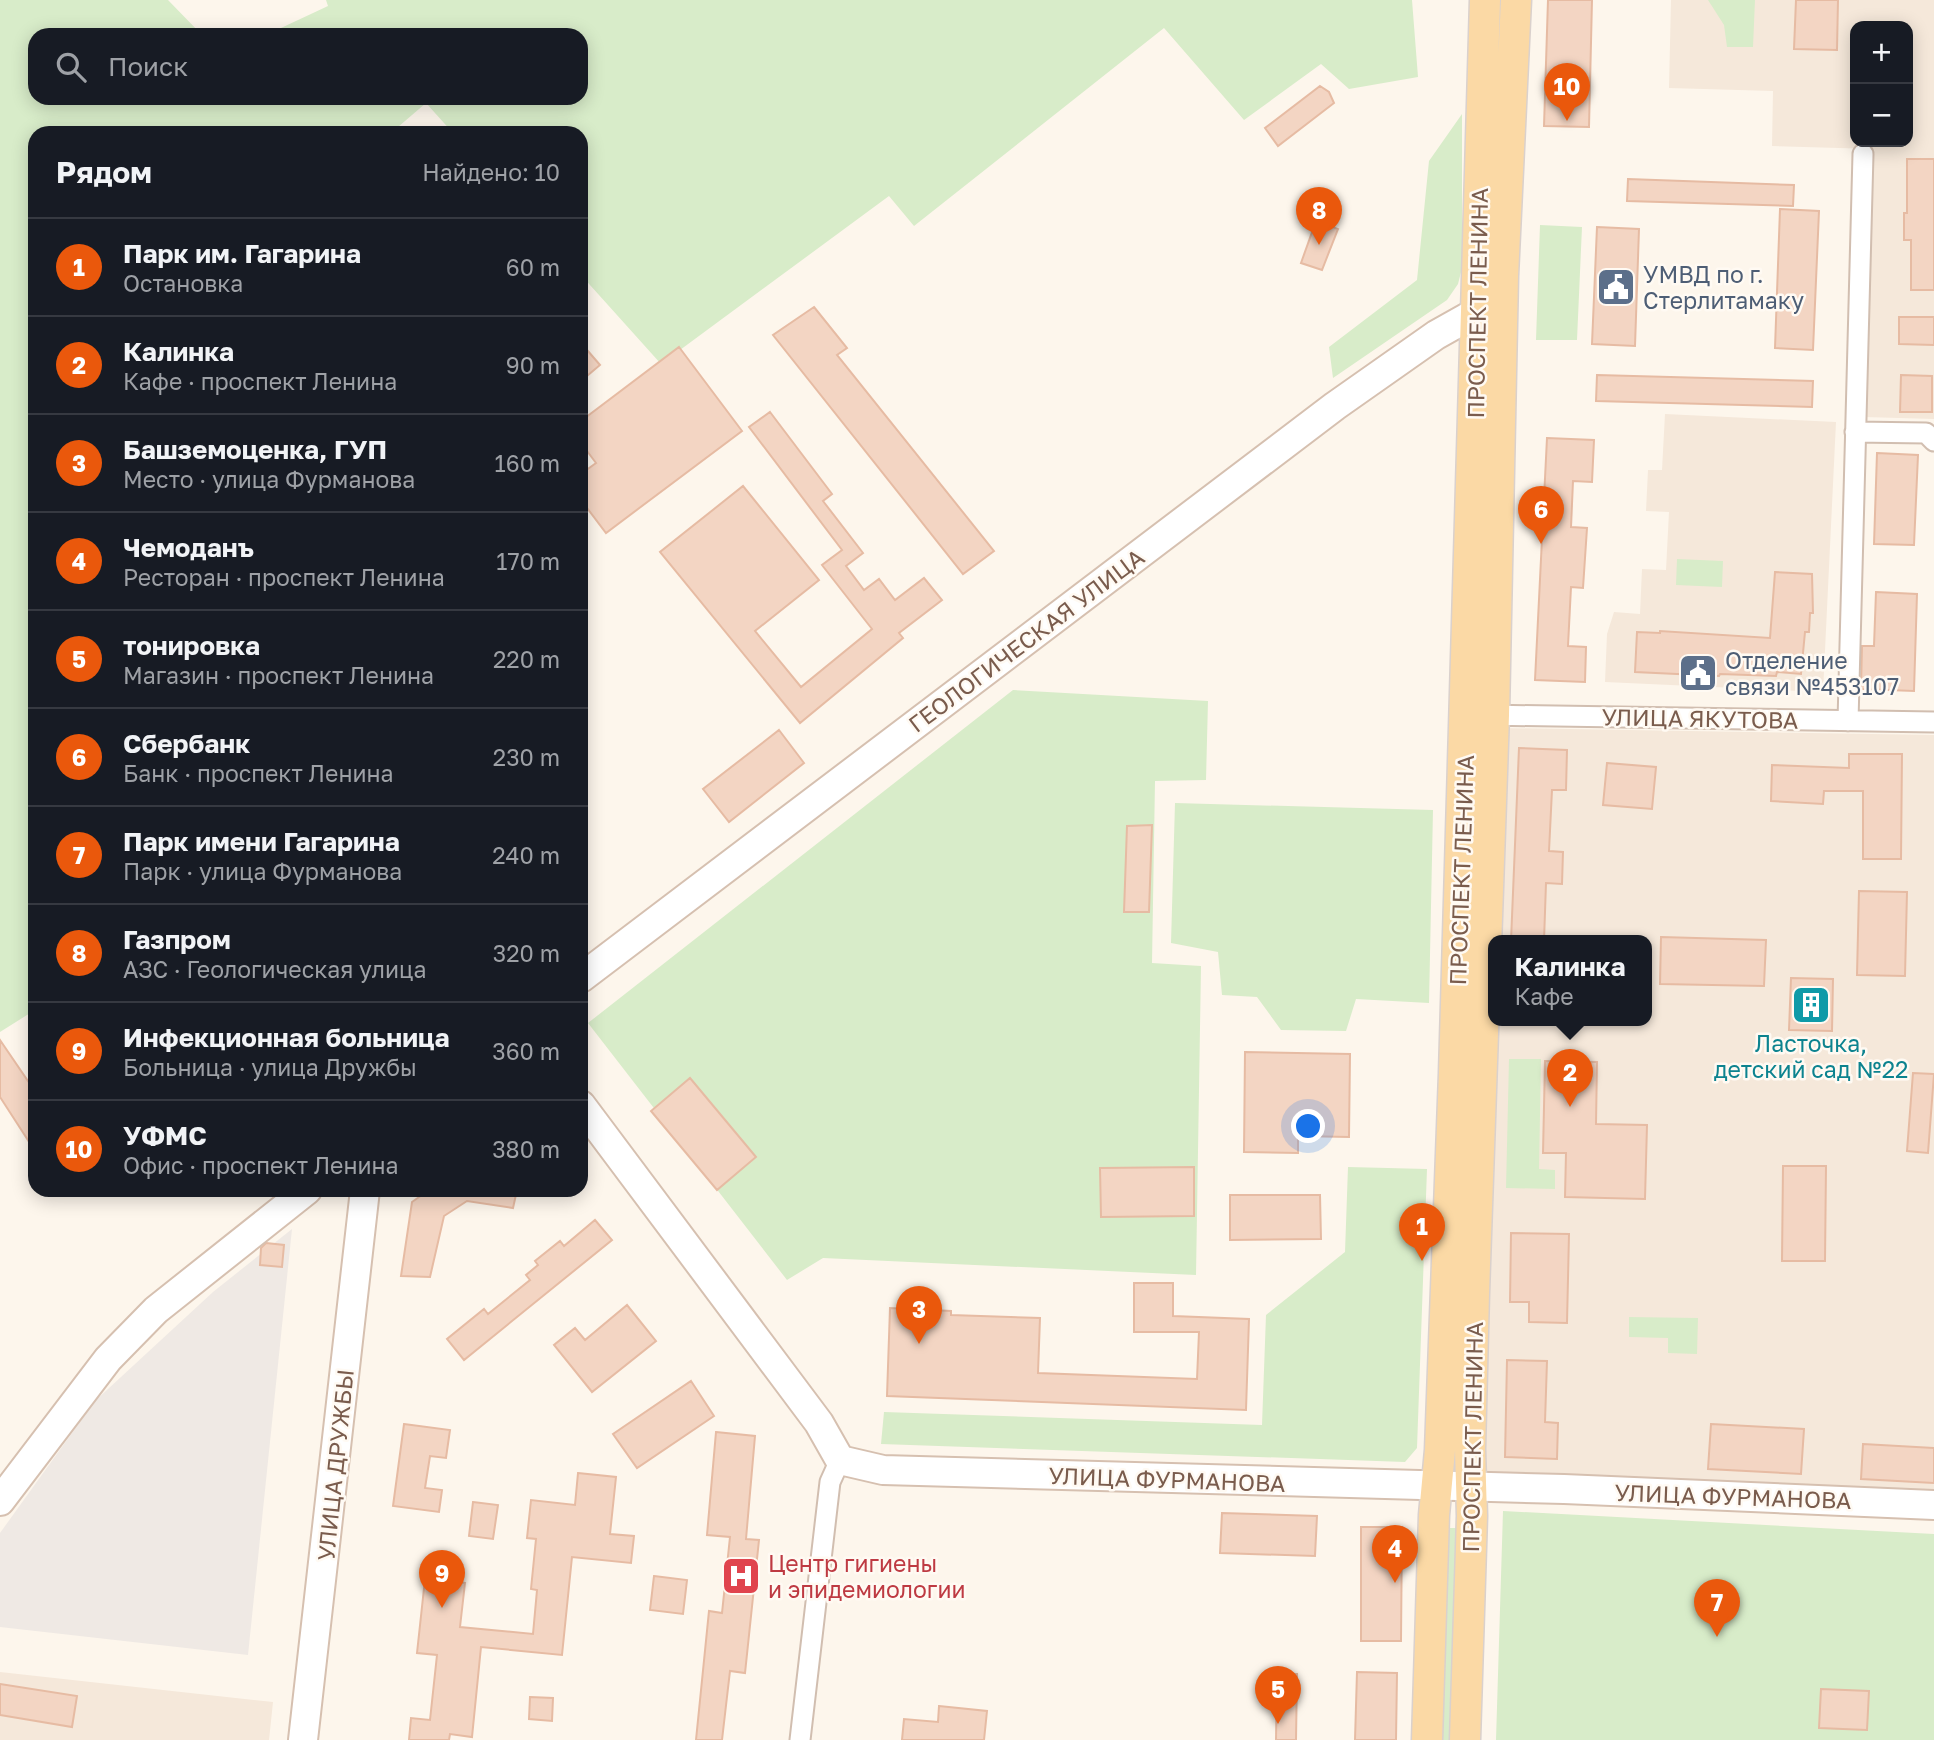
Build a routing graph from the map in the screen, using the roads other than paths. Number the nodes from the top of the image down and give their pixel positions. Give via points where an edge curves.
1 (1485, 0) edge
2 (1516, 0) edge
3 (1863, 154) dead end
4 (1477, 312) junction
5 (1855, 432) junction
6 (1934, 441) edge
7 (1480, 715) junction
8 (1848, 721) junction
9 (1934, 722) edge
10 (588, 973) edge
11 (588, 1114) edge
12 (298, 1197) edge
13 (364, 1197) edge
14 (840, 1460) junction
15 (1436, 1487) junction
16 (1470, 1487) junction
17 (0, 1501) edge
18 (1934, 1505) edge
19 (303, 1740) edge
20 (800, 1740) edge
21 (1427, 1740) edge
22 (1465, 1740) edge

1 - 4 main road, ПРОСПЕКТ ЛЕНИНА
2 - 7 main road, ПРОСПЕКТ ЛЕНИНА
3 - 5 street
4 - 7 main road, ПРОСПЕКТ ЛЕНИНА
4 - 10 main road, ГЕОЛОГИЧЕСКАЯ УЛИЦА via 1436,335 1335,407
5 - 6 street via 1926,433
5 - 8 street
7 - 8 street, УЛИЦА ЯКУТОВА
7 - 15 main road, ПРОСПЕКТ ЛЕНИНА
7 - 16 main road, ПРОСПЕКТ ЛЕНИНА
8 - 9 street, УЛИЦА ЯКУТОВА
11 - 14 main road via 819,1423
12 - 17 main road via 137,1329 108,1359
13 - 19 main road, УЛИЦА ДРУЖБЫ
14 - 15 main road, УЛИЦА ФУРМАНОВА via 883,1470
14 - 20 street via 830,1482
15 - 16 main road, УЛИЦА ФУРМАНОВА
15 - 21 main road, ПРОСПЕКТ ЛЕНИНА
16 - 18 main road, УЛИЦА ФУРМАНОВА
16 - 22 main road, ПРОСПЕКТ ЛЕНИНА

